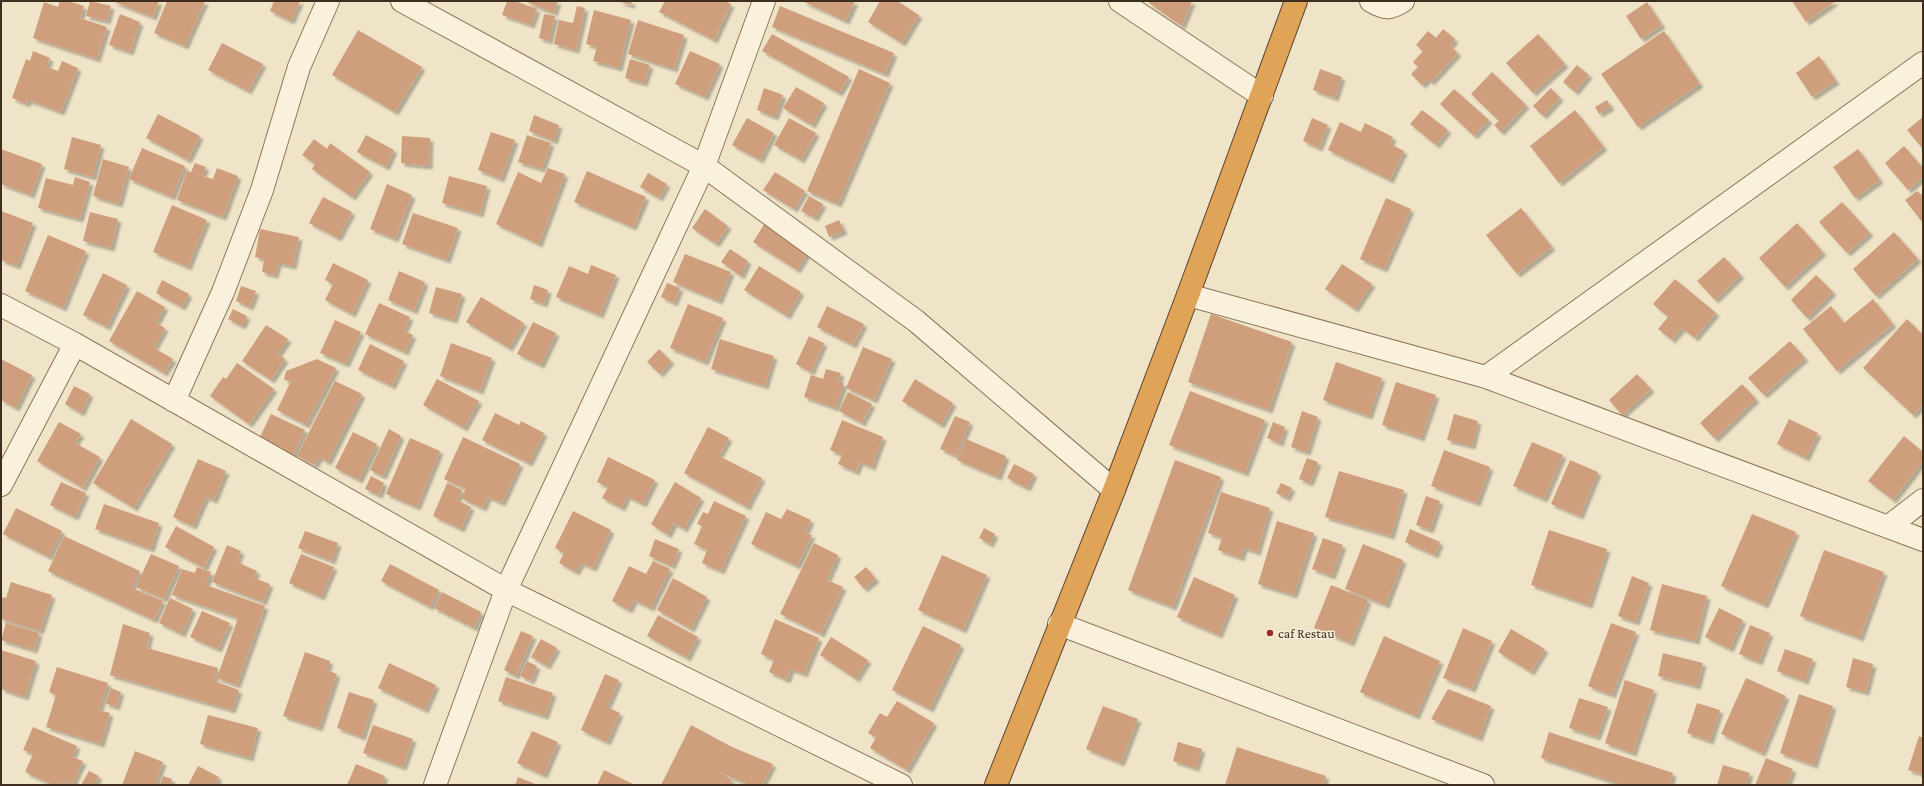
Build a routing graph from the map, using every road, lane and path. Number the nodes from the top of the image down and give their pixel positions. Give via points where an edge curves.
1 (328, 1) edge
2 (402, 1) edge
3 (764, 1) edge
4 (1120, 1) edge
5 (1296, 1) edge
6 (1371, 1) edge
7 (1403, 1) edge
8 (1923, 63) edge
9 (1262, 96) junction
10 (704, 166) junction
11 (1188, 295) junction
12 (1, 306) edge
13 (75, 344) junction
14 (1486, 377) junction
15 (174, 401) junction
16 (1, 485) edge
17 (1114, 490) junction
18 (1923, 500) edge
19 (1888, 527) junction
20 (1923, 540) edge
21 (506, 590) junction
22 (1059, 624) junction
23 (435, 785) edge
24 (901, 785) edge
25 (996, 785) edge
26 (1483, 785) edge

1 - 15 street via 299,67 262,190 223,292
2 - 10 street
3 - 10 street
4 - 9 street
5 - 9 highway
6 - 7 street via 1384,8
8 - 14 street
9 - 11 highway
10 - 17 street via 916,321
10 - 21 street
11 - 14 street
11 - 17 highway
12 - 13 street
13 - 15 street
13 - 16 street
14 - 19 street
15 - 21 street
17 - 22 highway
18 - 19 street
19 - 20 street
21 - 23 street
21 - 24 street
22 - 25 highway
22 - 26 street

